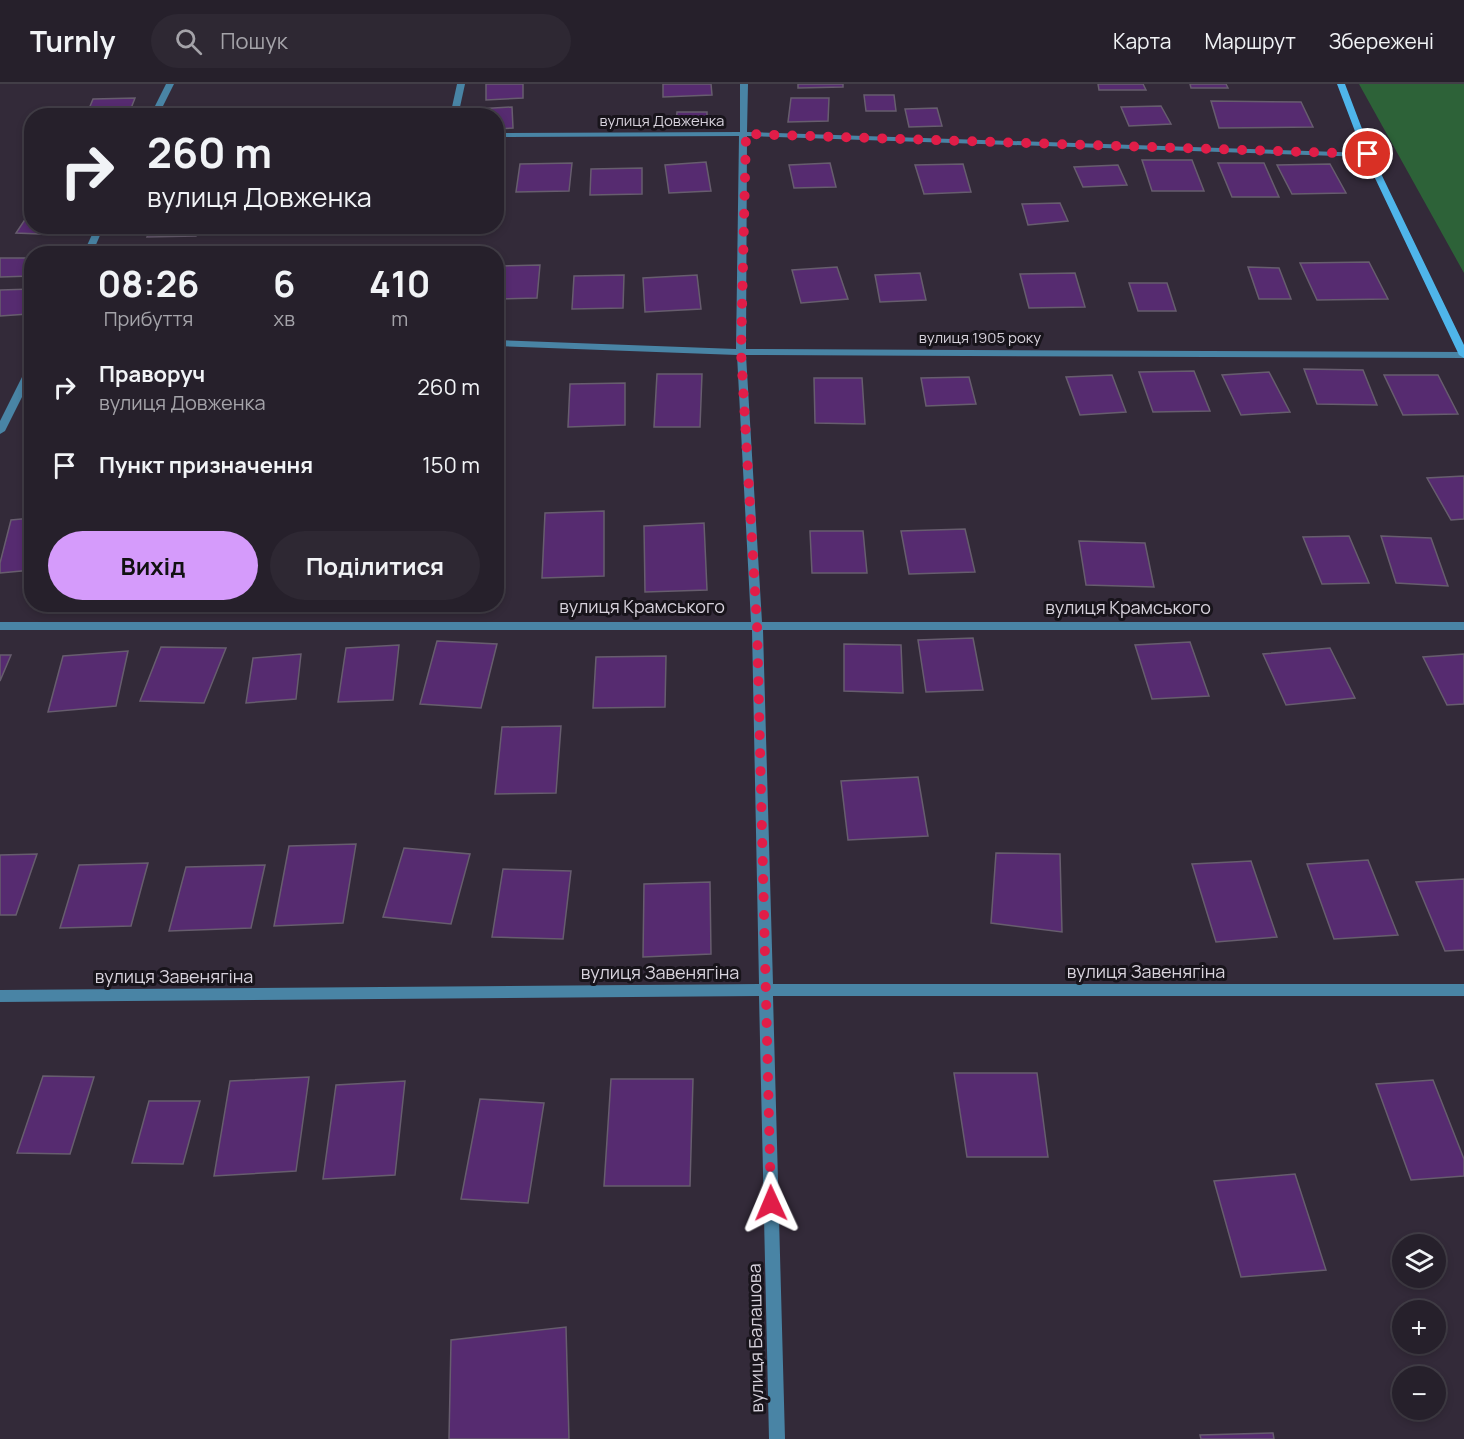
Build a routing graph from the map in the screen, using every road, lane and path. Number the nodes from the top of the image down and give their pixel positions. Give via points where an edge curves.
1 (170, 84) edge
2 (461, 84) edge
3 (744, 84) edge
4 (1341, 84) edge
5 (158, 108) edge
6 (456, 108) edge
7 (746, 134) junction
8 (504, 135) edge
9 (1368, 154) junction
10 (504, 343) edge
11 (741, 352) junction
12 (1464, 355) edge
13 (24, 383) edge
14 (0, 431) edge
15 (757, 625) junction
16 (0, 626) edge
17 (1464, 626) edge
18 (766, 990) junction
19 (1464, 990) edge
20 (0, 996) edge
21 (777, 1439) edge

1 - 5 street
2 - 6 street
3 - 7 street, вулиця Балашова
4 - 9 street
7 - 8 street, вулиця Довженка
7 - 9 street, вулиця Довженка
7 - 11 street, вулиця Балашова
9 - 12 street
10 - 11 street, вулиця 1905 року
11 - 12 street, вулиця 1905 року
11 - 15 street, вулиця Балашова
13 - 14 street
15 - 16 street, вулиця Крамського
15 - 17 street, вулиця Крамського
15 - 18 street, вулиця Балашова
18 - 19 street, вулиця Завенягіна
18 - 20 street, вулиця Завенягіна
18 - 21 street, вулиця Балашова

